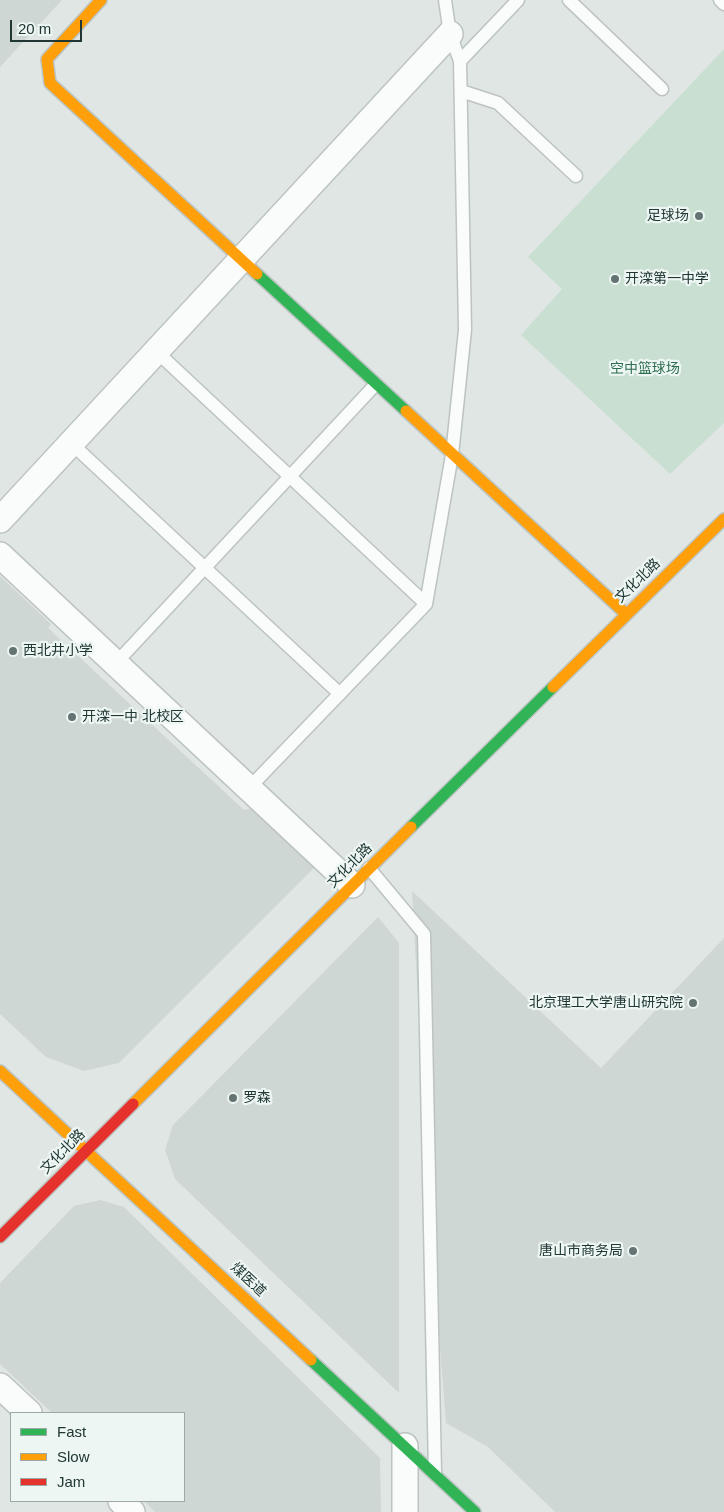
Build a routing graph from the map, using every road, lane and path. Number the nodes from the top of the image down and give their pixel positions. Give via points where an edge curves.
1 (101, 0) edge
2 (445, 0) edge
3 (518, 0) edge
4 (569, 0) edge
5 (720, 0) edge
6 (724, 4) edge
7 (450, 34) junction
8 (460, 61) junction
9 (662, 89) dead end
10 (461, 92) junction
11 (576, 176) dead end
12 (242, 261) junction
13 (157, 352) junction
14 (376, 384) junction
15 (72, 444) junction
16 (452, 455) junction
17 (290, 477) junction
18 (724, 519) edge
19 (0, 520) edge
20 (0, 554) edge
21 (205, 568) junction
22 (426, 604) junction
23 (626, 614) junction
24 (116, 663) junction
25 (340, 694) junction
26 (250, 787) junction
27 (360, 876) junction
28 (0, 1071) edge
29 (86, 1151) junction
30 (0, 1237) edge
31 (0, 1386) edge
32 (28, 1412) edge
33 (405, 1446) junction
34 (435, 1475) junction
35 (122, 1502) edge
36 (132, 1512) edge
37 (404, 1512) edge
38 (475, 1512) edge

1 - 12 street via 47,59 50,84
2 - 7 lane
3 - 8 lane
4 - 9 lane
5 - 6 lane
7 - 8 lane
7 - 12 street
8 - 10 lane
10 - 11 lane via 498,103
10 - 16 lane via 465,330
12 - 13 street
12 - 14 street
13 - 15 street
13 - 17 lane
14 - 16 street
14 - 17 lane
15 - 19 street
15 - 21 lane
16 - 22 lane
16 - 23 street
17 - 21 lane
17 - 22 lane
18 - 23 street, 文化北路
20 - 24 street
21 - 24 lane
21 - 25 lane
22 - 25 lane
23 - 27 street, 文化北路
24 - 26 street
25 - 26 lane
26 - 27 street
27 - 29 street, 文化北路
27 - 34 lane via 424,934
28 - 29 street, 煤医道
29 - 30 street, 文化北路
29 - 33 street, 煤医道
31 - 32 street
33 - 34 street, 煤医道
33 - 37 street
34 - 38 street, 煤医道
35 - 36 street

